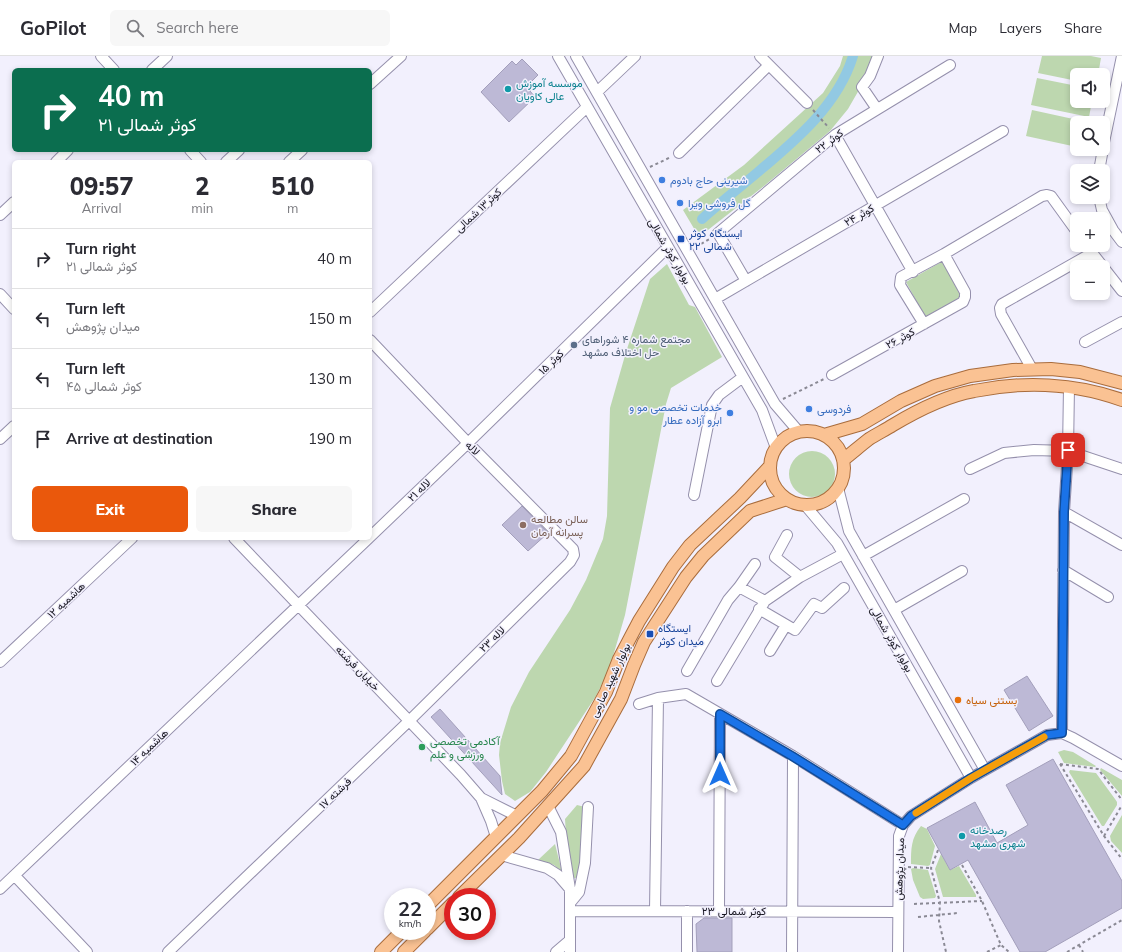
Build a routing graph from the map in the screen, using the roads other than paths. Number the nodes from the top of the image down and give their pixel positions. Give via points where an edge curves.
1 (101, 56) edge
2 (167, 56) edge
3 (401, 56) edge
4 (558, 56) edge
5 (576, 56) edge
6 (635, 56) edge
7 (760, 56) edge
8 (878, 56) edge
9 (1122, 56) edge
10 (769, 64) junction
11 (950, 65) dead end
12 (112, 68) edge
13 (154, 68) edge
14 (372, 82) edge
15 (597, 92) junction
16 (807, 103) road end
17 (587, 107) junction
18 (877, 109) junction
19 (1110, 116) edge
20 (1003, 131) dead end
21 (835, 135) junction
22 (66, 152) edge
23 (192, 152) edge
24 (237, 152) edge
25 (300, 152) edge
26 (680, 153) road end
27 (58, 160) edge
28 (199, 160) edge
29 (228, 160) edge
30 (291, 160) edge
31 (12, 204) edge
32 (1101, 204) edge
33 (875, 206) junction
34 (0, 215) edge
35 (1070, 222) edge
36 (1122, 242) edge
37 (668, 247) junction
38 (1084, 252) edge
39 (1091, 252) edge
40 (944, 254) junction
41 (913, 272) junction
42 (746, 281) junction
43 (1122, 291) edge
44 (0, 294) edge
45 (715, 298) junction
46 (12, 307) edge
47 (372, 310) edge
48 (1122, 322) edge
49 (924, 324) junction
50 (372, 342) edge
51 (1085, 342) dead end
52 (1032, 369) junction
53 (832, 375) road end
54 (743, 377) junction
55 (1122, 383) edge
56 (1069, 387) junction
57 (1122, 400) edge
58 (12, 428) edge
59 (799, 432) junction
60 (824, 435) junction
61 (0, 439) edge
62 (468, 444) junction
63 (776, 448) junction
64 (1068, 450) junction
65 (843, 460) junction
66 (770, 466) junction
67 (970, 469) dead end
68 (1122, 469) edge
69 (838, 488) junction
70 (694, 495) dead end
71 (787, 499) junction
72 (964, 499) dead end
73 (805, 505) junction
74 (1064, 512) junction
75 (372, 534) edge
76 (787, 535) dead end
77 (130, 540) edge
78 (236, 540) edge
79 (366, 540) edge
80 (1122, 545) edge
81 (843, 554) junction
82 (574, 555) joint
83 (863, 556) junction
84 (755, 564) dead end
85 (1063, 570) junction
86 (962, 571) dead end
87 (800, 577) junction
88 (740, 587) junction
89 (844, 588) dead end
90 (1108, 597) dead end
91 (298, 605) junction
92 (762, 605) junction
93 (894, 610) junction
94 (786, 625) junction
95 (770, 651) dead end
96 (0, 662) edge
97 (687, 671) dead end
98 (717, 681) dead end
99 (658, 698) junction
100 (639, 704) dead end
101 (720, 714) junction
102 (409, 722) junction
103 (1062, 733) junction
104 (792, 756) junction
105 (1122, 766) edge
106 (985, 770) junction
107 (971, 778) junction
108 (481, 798) junction
109 (548, 806) junction
110 (588, 807) dead end
111 (517, 816) junction
112 (903, 825) junction
113 (496, 837) junction
114 (501, 855) junction
115 (15, 876) junction
116 (468, 888) edge
117 (0, 889) edge
118 (570, 889) junction
119 (436, 897) edge
120 (571, 907) junction
121 (655, 911) junction
122 (687, 911) junction
123 (719, 911) junction
124 (444, 912) edge
125 (792, 912) junction
126 (898, 912) junction
127 (436, 920) edge
128 (393, 940) edge
129 (416, 940) edge
130 (570, 940) junction
131 (86, 952) edge
132 (168, 952) edge
133 (381, 952) edge
134 (404, 952) edge
135 (556, 952) edge
136 (570, 952) edge
137 (687, 952) edge
138 (792, 952) edge
139 (898, 952) edge

1 - 12 street
2 - 13 street
3 - 14 street
4 - 17 street, بولوار کوثر شمالی
5 - 15 street, بولوار کوثر شمالی
6 - 15 street
7 - 10 street
8 - 18 street via 870,76 862,87
9 - 19 street
10 - 16 street
10 - 26 street
11 - 18 street, کوثر ۲۲
15 - 45 street, بولوار کوثر شمالی
17 - 37 street, بولوار کوثر شمالی
17 - 47 street, کوثر۱۳ شمالی
18 - 21 street, کوثر ۲۲
20 - 33 street, کوثر ۲۴
21 - 33 street
21 - 42 street, کوثر ۲۲ via 718,233
22 - 27 street
23 - 28 street
24 - 29 street
25 - 30 street
31 - 34 street
32 - 36 street
33 - 41 street
33 - 42 street, کوثر ۲۴
35 - 40 street via 1051,196 1042,196
37 - 54 street, بولوار کوثر شمالی
37 - 62 street, کوثر ۱۵
38 - 52 street via 1002,304 1000,308
39 - 43 street
40 - 41 street
40 - 49 street, کوثر ۲۶ via 965,292 965,297 963,302
41 - 49 street via 901,278 900,284
42 - 45 street, کوثر ۲۴
44 - 46 street
45 - 59 street, بولوار کوثر شمالی via 775,404
48 - 51 street
49 - 53 street, کوثر ۲۶
50 - 62 street, لاله
52 - 55 main road via 1080,372
52 - 60 main road via 970,376 935,386 901,401 862,424
54 - 63 street, بولوار کوثر شمالی via 762,410
54 - 70 street via 719,395 712,405
56 - 57 main road
56 - 64 street
56 - 65 main road via 1015,386 974,391 947,399 908,416 870,438
58 - 61 street
59 - 60 main road via 812,431
59 - 63 main road via 782,440
60 - 65 main road via 834,442
62 - 75 street, لاله ۲۱
62 - 82 street, لاله via 573,549
63 - 66 main road
64 - 67 street via 1004,453
64 - 68 street
64 - 74 street
65 - 69 main road via 844,470
66 - 71 main road via 774,485
66 - 111 main road, بولوار شهید صارمی via 690,545 673,567 639,621 619,659 606,692 571,756
69 - 73 main road via 824,501
69 - 83 street, بولوار کوثر شمالی via 848,531
71 - 73 main road
71 - 109 main road, بولوار شهید صارمی via 750,511 702,556 644,642 621,699 584,766
72 - 83 street
73 - 81 street, بولوار کوثر شمالی
74 - 80 street
74 - 85 street
76 - 87 street via 775,557
77 - 96 street, هاشمیه ۱۲
78 - 91 street, خیابان فرشته
79 - 91 street, لاله ۲۱
81 - 87 street
81 - 107 street, بولوار کوثر شمالی
82 - 102 street, لاله ۲۳ via 570,562
83 - 93 street, بولوار کوثر شمالی
84 - 88 street
85 - 90 street
85 - 103 street
86 - 93 street
87 - 92 street
88 - 92 street
88 - 97 street via 728,600
89 - 94 street via 822,608 814,604 795,630
91 - 102 street, خیابان فرشته
91 - 115 street, هاشمیه ۱۴
92 - 94 street
92 - 98 street
93 - 106 street, بولوار کوثر شمالی
94 - 95 street
99 - 100 street
99 - 101 street via 686,694
99 - 121 street
101 - 104 street
101 - 123 street
102 - 108 street, خیابان فرشته
102 - 132 street, فرشته ۱۷
103 - 105 street
103 - 106 street, میدان پژوهش via 1047,735
104 - 112 street
104 - 125 street
106 - 107 street, میدان پژوهش
107 - 112 street, میدان پژوهش via 911,816
108 - 111 street, خیابان فرشته
108 - 113 street, خیابان فرشته
109 - 114 main road, بولوار شهید صارمی
109 - 118 street via 561,832
110 - 120 street via 585,863 579,892
111 - 113 main road, بولوار شهید صارمی
112 - 126 street, میدان پژوهش via 899,836
113 - 119 main road, بولوار شهید صارمی
114 - 116 main road, بولوار شهید صارمی
114 - 118 street via 547,868 558,875
115 - 117 street, هاشمیه ۱۴
115 - 131 street
118 - 120 street
120 - 121 street, کوثر شمالی ۲۳
120 - 130 street
121 - 122 street, کوثر شمالی ۲۳
122 - 123 street, کوثر شمالی ۲۳
122 - 137 street
123 - 125 street, کوثر شمالی ۲۳
124 - 127 main road
125 - 126 street, کوثر شمالی ۲۳
125 - 138 street
126 - 139 street, میدان پژوهش
128 - 133 main road
129 - 134 main road
130 - 135 street
130 - 136 street

